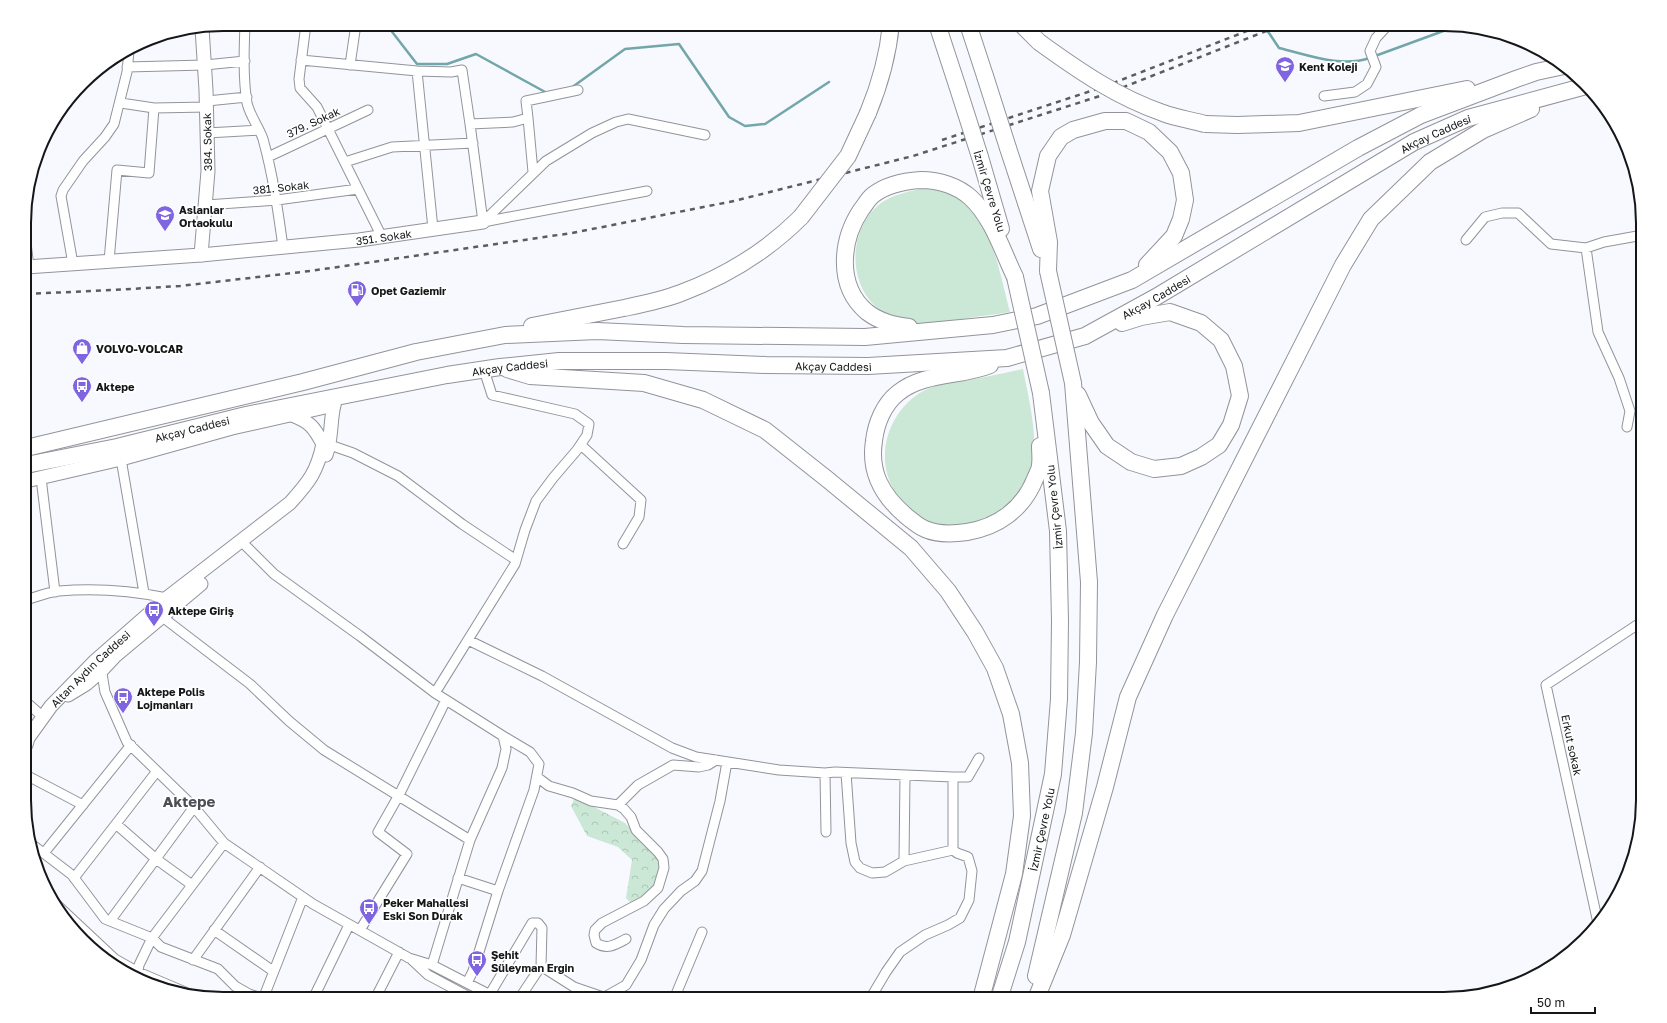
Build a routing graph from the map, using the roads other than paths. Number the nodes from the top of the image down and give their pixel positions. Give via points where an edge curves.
1 (245, 31) edge
2 (305, 31) edge
3 (355, 31) edge
4 (890, 31) edge
5 (939, 31) edge
6 (970, 31) edge
7 (1028, 31) edge
8 (1382, 31) edge
9 (202, 32) edge
10 (128, 56) edge
11 (301, 60) junction
12 (245, 61) junction
13 (205, 65) junction
14 (350, 65) junction
15 (127, 68) junction
16 (1557, 68) edge
17 (417, 72) junction
18 (1516, 79) junction
19 (1581, 87) edge
20 (578, 90) dead end
21 (1324, 96) dead end
22 (247, 97) junction
23 (120, 103) junction
24 (207, 104) junction
25 (154, 108) junction
26 (368, 110) dead end
27 (528, 118) junction
28 (470, 124) junction
29 (328, 128) junction
30 (259, 130) junction
31 (207, 133) junction
32 (705, 136) dead end
33 (474, 143) junction
34 (424, 144) junction
35 (268, 157) junction
36 (345, 162) junction
37 (533, 172) junction
38 (358, 189) junction
39 (647, 191) dead end
40 (277, 200) junction
41 (206, 205) junction
42 (483, 222) junction
43 (433, 229) junction
44 (382, 236) junction
45 (1636, 236) edge
46 (1466, 240) dead end
47 (283, 247) junction
48 (1586, 248) junction
49 (202, 255) junction
50 (109, 261) junction
51 (73, 264) junction
52 (31, 267) edge
53 (1048, 271) junction
54 (1015, 277) junction
55 (1132, 280) junction
56 (993, 325) junction
57 (505, 335) junction
58 (1085, 336) junction
59 (1007, 358) junction
60 (492, 368) junction
61 (1073, 383) junction
62 (390, 386) junction
63 (1041, 393) junction
64 (334, 405) junction
65 (292, 416) junction
66 (1627, 427) dead end
67 (330, 445) junction
68 (580, 445) junction
69 (31, 447) edge
70 (121, 460) junction
71 (31, 464) edge
72 (41, 478) junction
73 (31, 480) edge
74 (245, 544) junction
75 (623, 544) dead end
76 (516, 560) junction
77 (55, 592) junction
78 (144, 593) junction
79 (167, 598) junction
80 (31, 599) edge
81 (161, 616) junction
82 (1636, 626) edge
83 (468, 640) junction
84 (99, 665) junction
85 (86, 677) junction
86 (105, 692) junction
87 (436, 692) junction
88 (446, 700) junction
89 (31, 706) edge
90 (42, 716) junction
91 (31, 733) edge
92 (503, 736) junction
93 (131, 745) junction
94 (979, 758) dead end
95 (716, 760) junction
96 (727, 762) junction
97 (157, 771) junction
98 (825, 773) junction
99 (846, 773) junction
100 (905, 776) junction
101 (537, 777) junction
102 (953, 777) junction
103 (31, 779) edge
104 (399, 795) junction
105 (83, 805) junction
106 (618, 805) junction
107 (194, 807) junction
108 (116, 824) junction
109 (826, 832) dead end
110 (470, 840) junction
111 (224, 843) junction
112 (38, 848) edge
113 (953, 850) junction
114 (44, 853) junction
115 (156, 859) junction
116 (904, 861) junction
117 (260, 867) junction
118 (74, 878) junction
119 (458, 878) junction
120 (192, 885) junction
121 (498, 891) junction
122 (303, 897) junction
123 (1597, 916) edge
124 (71, 918) edge
125 (110, 921) junction
126 (350, 925) junction
127 (214, 930) junction
128 (360, 930) junction
129 (702, 932) dead end
130 (152, 938) junction
131 (626, 938) dead end
132 (399, 952) junction
133 (409, 958) junction
134 (193, 960) junction
135 (118, 961) edge
136 (432, 965) junction
137 (541, 966) junction
138 (138, 972) edge
139 (273, 972) junction
140 (467, 983) junction
141 (246, 992) edge
142 (266, 992) edge
143 (316, 992) edge
144 (379, 992) edge
145 (454, 992) edge
146 (480, 992) edge
147 (491, 992) edge
148 (524, 992) edge
149 (589, 992) edge
150 (616, 992) edge
151 (677, 992) edge
152 (874, 992) edge
153 (982, 992) edge
154 (1001, 992) edge
155 (1033, 992) edge
156 (1039, 992) edge

1 - 12 street
2 - 11 street
3 - 14 street
4 - 57 highway, bridge via 889,47 875,97 848,156 788,230 725,274 680,294 517,329
5 - 54 highway, İzmir Çevre Yolu, bridge
6 - 53 highway, bridge
7 - 18 highway, bridge via 1082,73 1119,95 1165,114 1205,124 1299,123
8 - 21 street via 1370,50 1376,67 1367,84 1355,92
9 - 13 main road, 384. Sokak
10 - 15 street
11 - 14 street
11 - 29 street via 300,88 317,107
12 - 13 street
12 - 22 street
13 - 15 street
13 - 24 main road, 384. Sokak
14 - 17 street
15 - 23 street
16 - 18 highway, Akçay Caddesi
17 - 28 street via 462,70
17 - 34 street
18 - 55 highway, Akçay Caddesi via 1421,116 1358,148
19 - 58 highway, Akçay Caddesi via 1468,118 1414,142
19 - 156 highway via 1483,130 1430,162 1371,219 1343,265 1164,615 1128,697 1062,935
20 - 27 street via 526,101
22 - 24 street
22 - 30 street via 249,110
23 - 25 street
23 - 51 street via 114,124 106,137 83,160 61,196
24 - 25 street
24 - 31 main road, 384. Sokak
25 - 50 street via 149,173 116,170
26 - 29 street, 379. Sokak
27 - 28 street via 513,122
27 - 37 street
28 - 33 street
29 - 35 street, 379. Sokak
29 - 36 street
30 - 31 street
30 - 35 street
31 - 41 main road, 384. Sokak
32 - 37 street via 628,119 592,133 546,161
33 - 34 street
33 - 42 street
34 - 36 street via 392,147
34 - 43 street
35 - 40 street
36 - 38 street
37 - 42 street
38 - 40 street, 381. Sokak
38 - 44 street
39 - 42 street
40 - 41 street, 381. Sokak
40 - 47 street
41 - 49 main road, 384. Sokak
42 - 43 main road, 351. Sokak
43 - 44 main road, 351. Sokak
44 - 47 main road, 351. Sokak
45 - 48 street
46 - 48 street via 1485,217 1518,213 1551,244
47 - 49 main road, 351. Sokak
48 - 66 street via 1598,332 1619,378 1630,411
49 - 50 main road, 351. Sokak
50 - 51 main road, 351. Sokak
51 - 52 main road, 351. Sokak
53 - 55 highway via 1049,242 1040,191 1048,156 1061,137 1073,130 1117,120 1126,121 1149,132 1170,152 1181,173 1185,200 1174,236
53 - 61 highway, bridge
54 - 56 highway via 987,216 971,198 945,183 911,181 884,189 872,196 854,220 845,248 844,268 856,299 867,311 878,319 911,327
54 - 63 highway, İzmir Çevre Yolu, bridge
55 - 56 highway, Akçay Caddesi via 1037,316
56 - 57 highway, Akçay Caddesi via 865,337 683,335 597,331
57 - 69 highway, Akçay Caddesi via 416,352 304,382
58 - 59 highway, Akçay Caddesi
58 - 61 highway via 1141,317 1170,312 1201,323 1221,340 1234,366 1240,396 1231,425 1219,445 1182,466 1154,469 1131,462 1106,446 1091,423
59 - 60 highway, Akçay Caddesi via 868,366 559,361
59 - 63 highway via 978,370 911,384 892,400 880,417 875,431 872,460 882,490 891,501 913,522 924,529 940,533 979,530 1002,520 1016,509 1030,492 1040,465
60 - 62 highway, Akçay Caddesi
60 - 68 street via 492,396 575,414 589,424 587,435
60 - 153 highway via 530,376 644,383 703,400 765,430 911,548 948,591 995,668 1011,714 1020,763 1022,816 1014,874
61 - 155 highway via 1089,582 1084,733 1074,813
62 - 64 main road
62 - 71 highway, Akçay Caddesi via 246,415
63 - 154 highway, İzmir Çevre Yolu via 1058,530 1059,699 1053,774 1017,942
64 - 65 main road
64 - 67 main road, Altan Aydın Caddesi
65 - 70 main road via 232,428
65 - 74 main road, Altan Aydın Caddesi via 306,420 323,444 318,464 307,485 290,504
67 - 74 main road, Altan Aydın Caddesi via 317,480 298,508
67 - 76 street via 353,453 398,476
68 - 75 street via 641,500 639,517
68 - 76 street via 536,501
70 - 72 main road
70 - 78 street
72 - 73 main road
72 - 77 street
74 - 79 main road, Altan Aydın Caddesi
74 - 81 main road, Altan Aydın Caddesi
74 - 87 street via 274,574
76 - 83 street
77 - 78 street
77 - 80 street
78 - 79 street
79 - 84 main road, Altan Aydın Caddesi
81 - 84 main road, Altan Aydın Caddesi
81 - 104 street via 250,684 324,750
82 - 123 street, Erkut sokak via 1546,685
83 - 87 street
83 - 95 street via 542,676 672,748 696,757
84 - 85 main road, Altan Aydın Caddesi
84 - 86 street
85 - 86 street
85 - 90 main road, Altan Aydın Caddesi via 50,706
86 - 93 street via 127,742
87 - 88 street
88 - 92 street
88 - 104 street
89 - 90 street
90 - 91 main road, Altan Aydın Caddesi
92 - 101 street via 530,752 539,764
92 - 110 street via 506,749 502,768
93 - 97 street
93 - 105 street
94 - 102 street via 968,777
95 - 96 street
95 - 106 street via 699,768 673,765 638,785
96 - 98 street via 779,770
96 - 150 street via 702,871 695,881 664,909 654,925 641,960 626,985
97 - 107 street
97 - 108 street
98 - 99 street
98 - 109 street
99 - 100 street
99 - 116 street via 851,843 855,862 860,868 872,873 884,872
100 - 102 street
100 - 116 street
101 - 106 street via 550,786 592,801
101 - 121 street
102 - 113 street
103 - 105 street
104 - 110 street
104 - 128 street via 378,832 407,854
105 - 114 street
106 - 131 street via 631,817 636,830 658,852 663,859 664,868 658,888 644,901 602,923 594,935 596,943 601,946 612,947
107 - 111 street
107 - 115 street
108 - 115 street
108 - 118 street
110 - 119 street
111 - 117 street
111 - 120 street
112 - 114 street
113 - 116 street
113 - 152 street via 968,857 972,871 969,900 960,918 925,935 900,952
114 - 118 street
115 - 120 street
115 - 125 street
117 - 122 street
117 - 127 street
118 - 125 street via 105,919
119 - 121 street
119 - 136 street
120 - 130 street
121 - 140 street
122 - 126 street
122 - 139 street
124 - 135 street
125 - 130 street
126 - 128 street
126 - 143 street
127 - 134 street
127 - 139 street
128 - 132 street
129 - 151 street
130 - 134 street via 161,947
130 - 138 street
132 - 133 street
132 - 144 street
133 - 136 street
133 - 145 street via 428,975
134 - 141 street via 218,969 235,986
136 - 140 street
137 - 147 street via 542,928 538,923 532,923
137 - 148 street
137 - 149 street via 574,987
139 - 142 street
140 - 146 street

